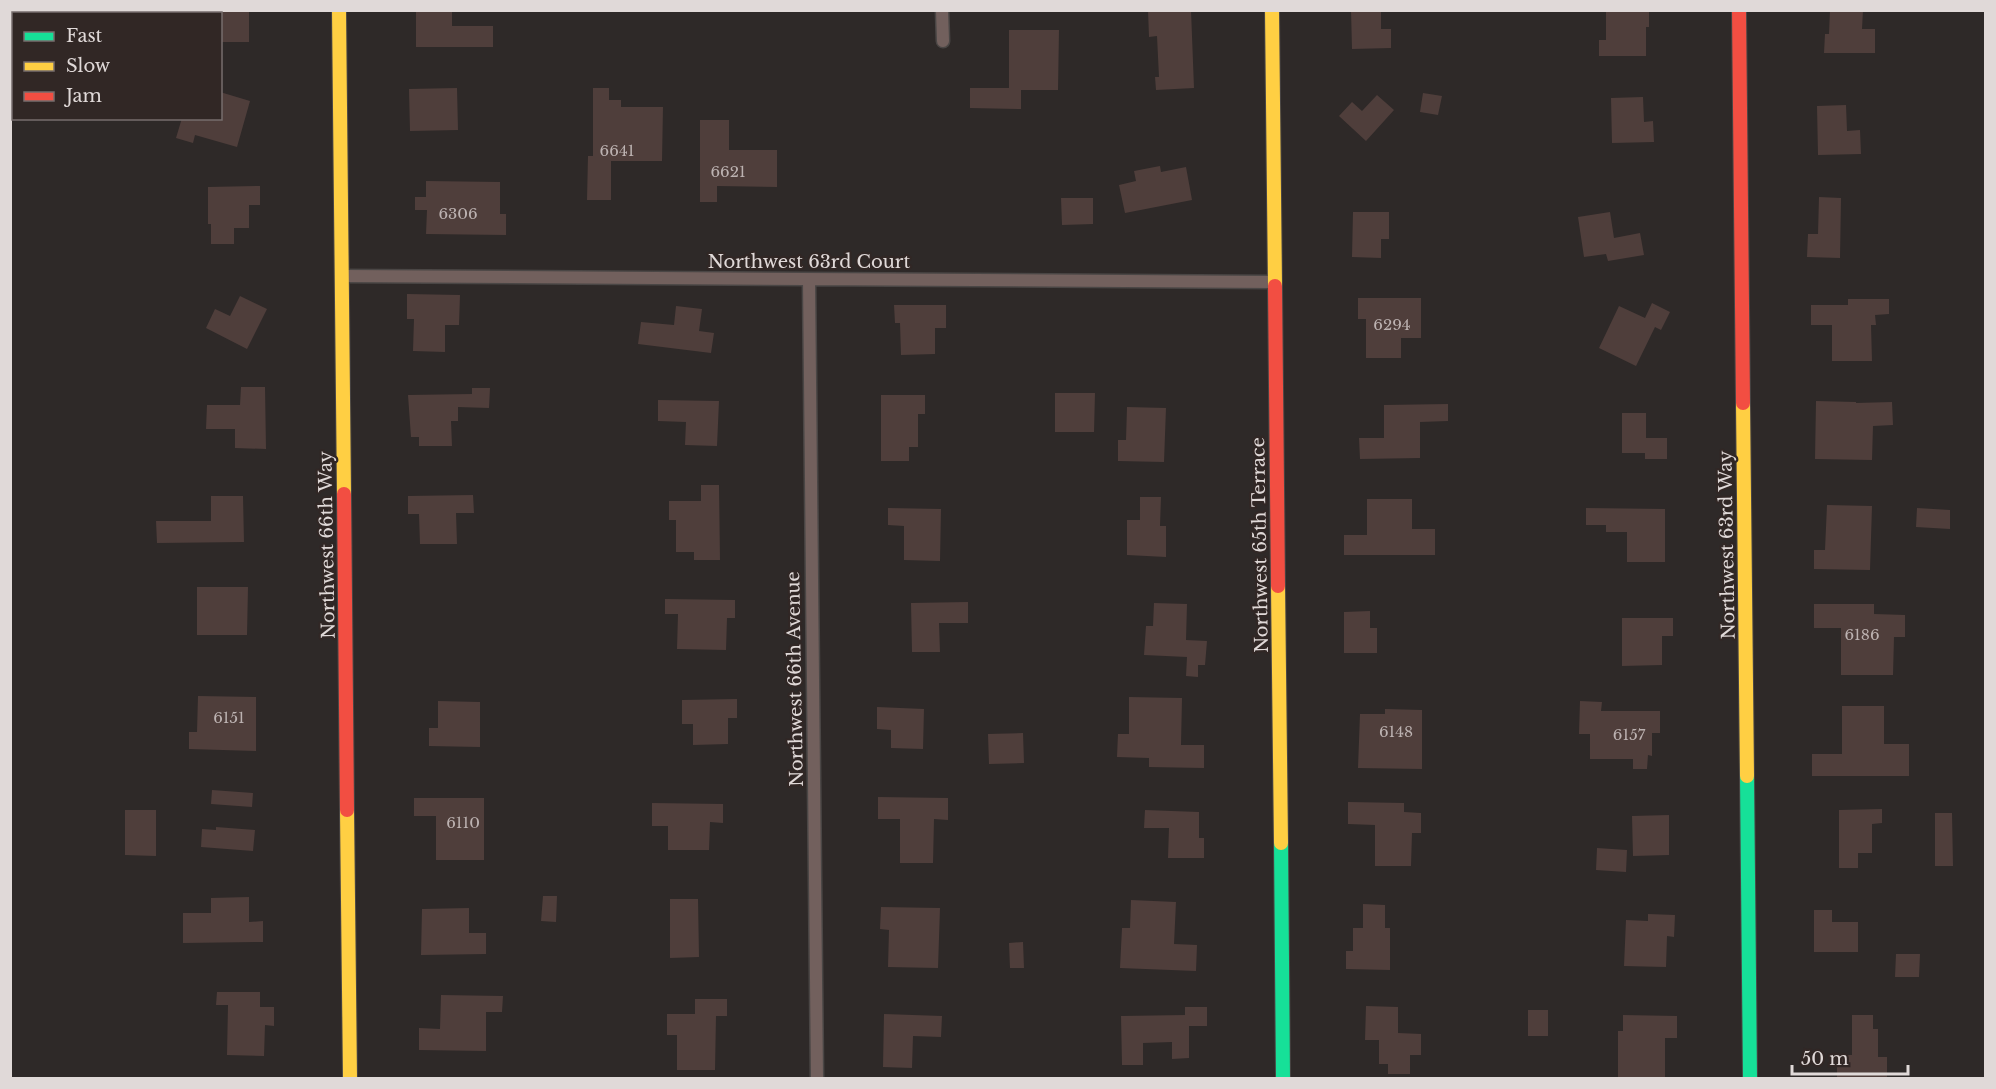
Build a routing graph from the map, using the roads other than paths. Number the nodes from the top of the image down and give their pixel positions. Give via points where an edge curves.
1 (339, 10) edge
2 (942, 10) edge
3 (1272, 10) edge
4 (1739, 10) edge
5 (943, 41) dead end
6 (343, 276) junction
7 (809, 280) junction
8 (1275, 282) junction
9 (350, 1078) edge
10 (817, 1078) edge
11 (1283, 1078) edge
12 (1750, 1078) edge

1 - 6 street, Northwest 66th Way
2 - 5 street
3 - 8 street, Northwest 65th Terrace
4 - 12 street, Northwest 63rd Way
6 - 7 street, Northwest 63rd Court
6 - 9 street, Northwest 66th Way
7 - 8 street, Northwest 63rd Court
7 - 10 street, Northwest 66th Avenue
8 - 11 street, Northwest 65th Terrace

